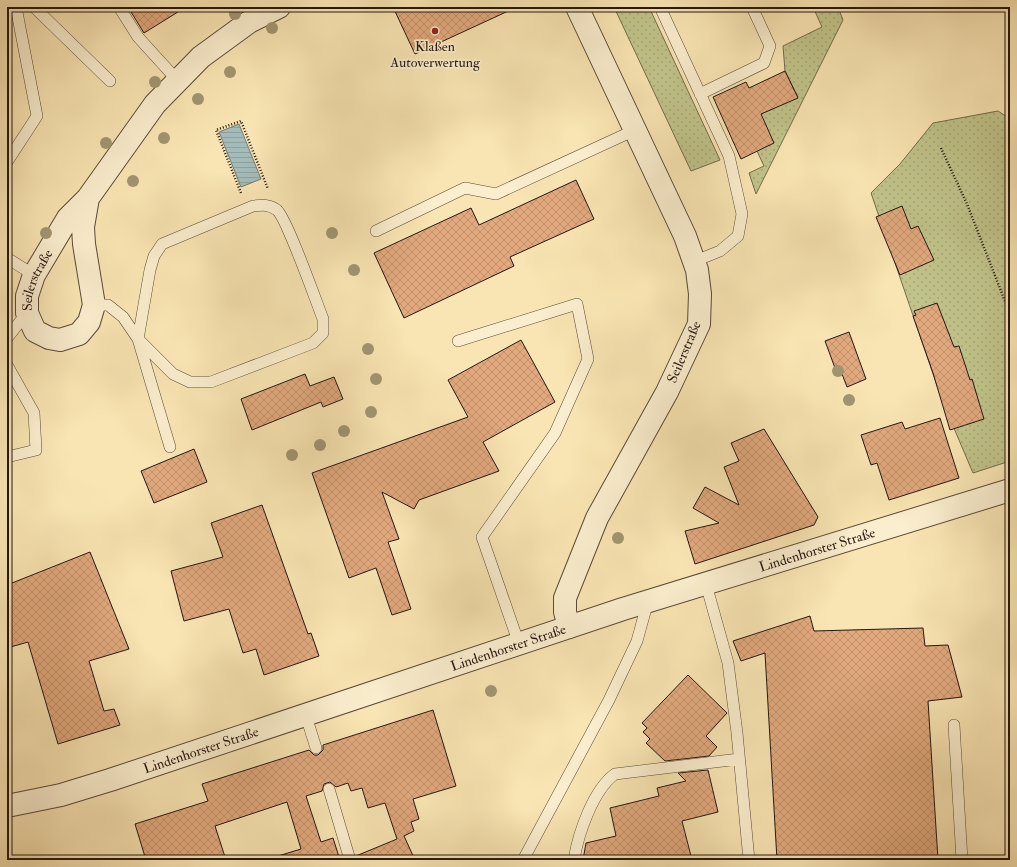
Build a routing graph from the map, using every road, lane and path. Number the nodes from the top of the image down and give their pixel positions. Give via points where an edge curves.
1 (16, 7) edge
2 (34, 7) edge
3 (119, 7) edge
4 (279, 7) edge
5 (577, 7) edge
6 (660, 7) edge
7 (752, 7) edge
8 (110, 81) dead end
9 (178, 81) junction
10 (700, 94) junction
11 (635, 130) junction
12 (941, 148) dead end
13 (7, 162) edge
14 (265, 181) dead end
15 (88, 198) junction
16 (248, 209) junction
17 (376, 231) dead end
18 (7, 258) edge
19 (695, 261) junction
20 (34, 275) junction
21 (94, 305) junction
22 (26, 313) junction
23 (1010, 314) edge
24 (7, 338) edge
25 (138, 339) junction
26 (458, 341) dead end
27 (7, 365) edge
28 (170, 447) dead end
29 (7, 457) edge
30 (1010, 490) edge
31 (706, 584) junction
32 (648, 601) junction
33 (569, 627) junction
34 (519, 644) junction
35 (306, 716) junction
36 (954, 725) dead end
37 (316, 748) dead end
38 (739, 759) junction
39 (329, 789) dead end
40 (7, 806) edge
41 (350, 860) edge
42 (523, 860) edge
43 (574, 860) edge
44 (749, 860) edge
45 (962, 860) edge

1 - 13 lane via 37,116
2 - 8 lane
3 - 9 lane via 138,37
4 - 9 street, Seilerstraße via 249,22 201,57
5 - 11 street, Seilerstraße
6 - 10 lane
7 - 10 lane via 770,46 764,63
9 - 15 street, Seilerstraße via 155,104
10 - 19 lane via 729,156 742,214 738,236 720,251
11 - 17 lane via 496,194 465,188
11 - 19 street, Seilerstraße
12 - 23 path via 967,204
14 - 16 path via 241,121 216,130
15 - 20 street, Seilerstraße via 68,218
15 - 21 street, Seilerstraße via 83,227
16 - 25 lane via 162,244 154,256 150,270
16 - 25 lane via 267,205 278,211 323,319 322,333 313,343 211,382 190,382 173,374
18 - 20 lane
19 - 33 street, Seilerstraße via 700,294 698,324 667,392 594,525 565,598
20 - 22 street, Seilerstraße via 27,296
21 - 22 street, Seilerstraße via 89,322 79,334 60,340 48,338 35,331
21 - 25 lane via 108,305 123,317
22 - 24 lane
25 - 28 lane
26 - 34 lane via 577,304 588,359 555,433 482,536
27 - 29 lane via 34,413 36,450
30 - 31 street, Lindenhorster Straße
31 - 32 street, Lindenhorster Straße
31 - 38 lane via 728,663
32 - 33 street, Lindenhorster Straße
32 - 42 lane via 637,641 612,693
33 - 34 street, Lindenhorster Straße
34 - 35 street, Lindenhorster Straße
35 - 37 lane
35 - 40 street, Lindenhorster Straße via 61,795
36 - 45 lane
38 - 43 lane via 615,774 598,794 576,844
38 - 44 lane
39 - 41 lane

